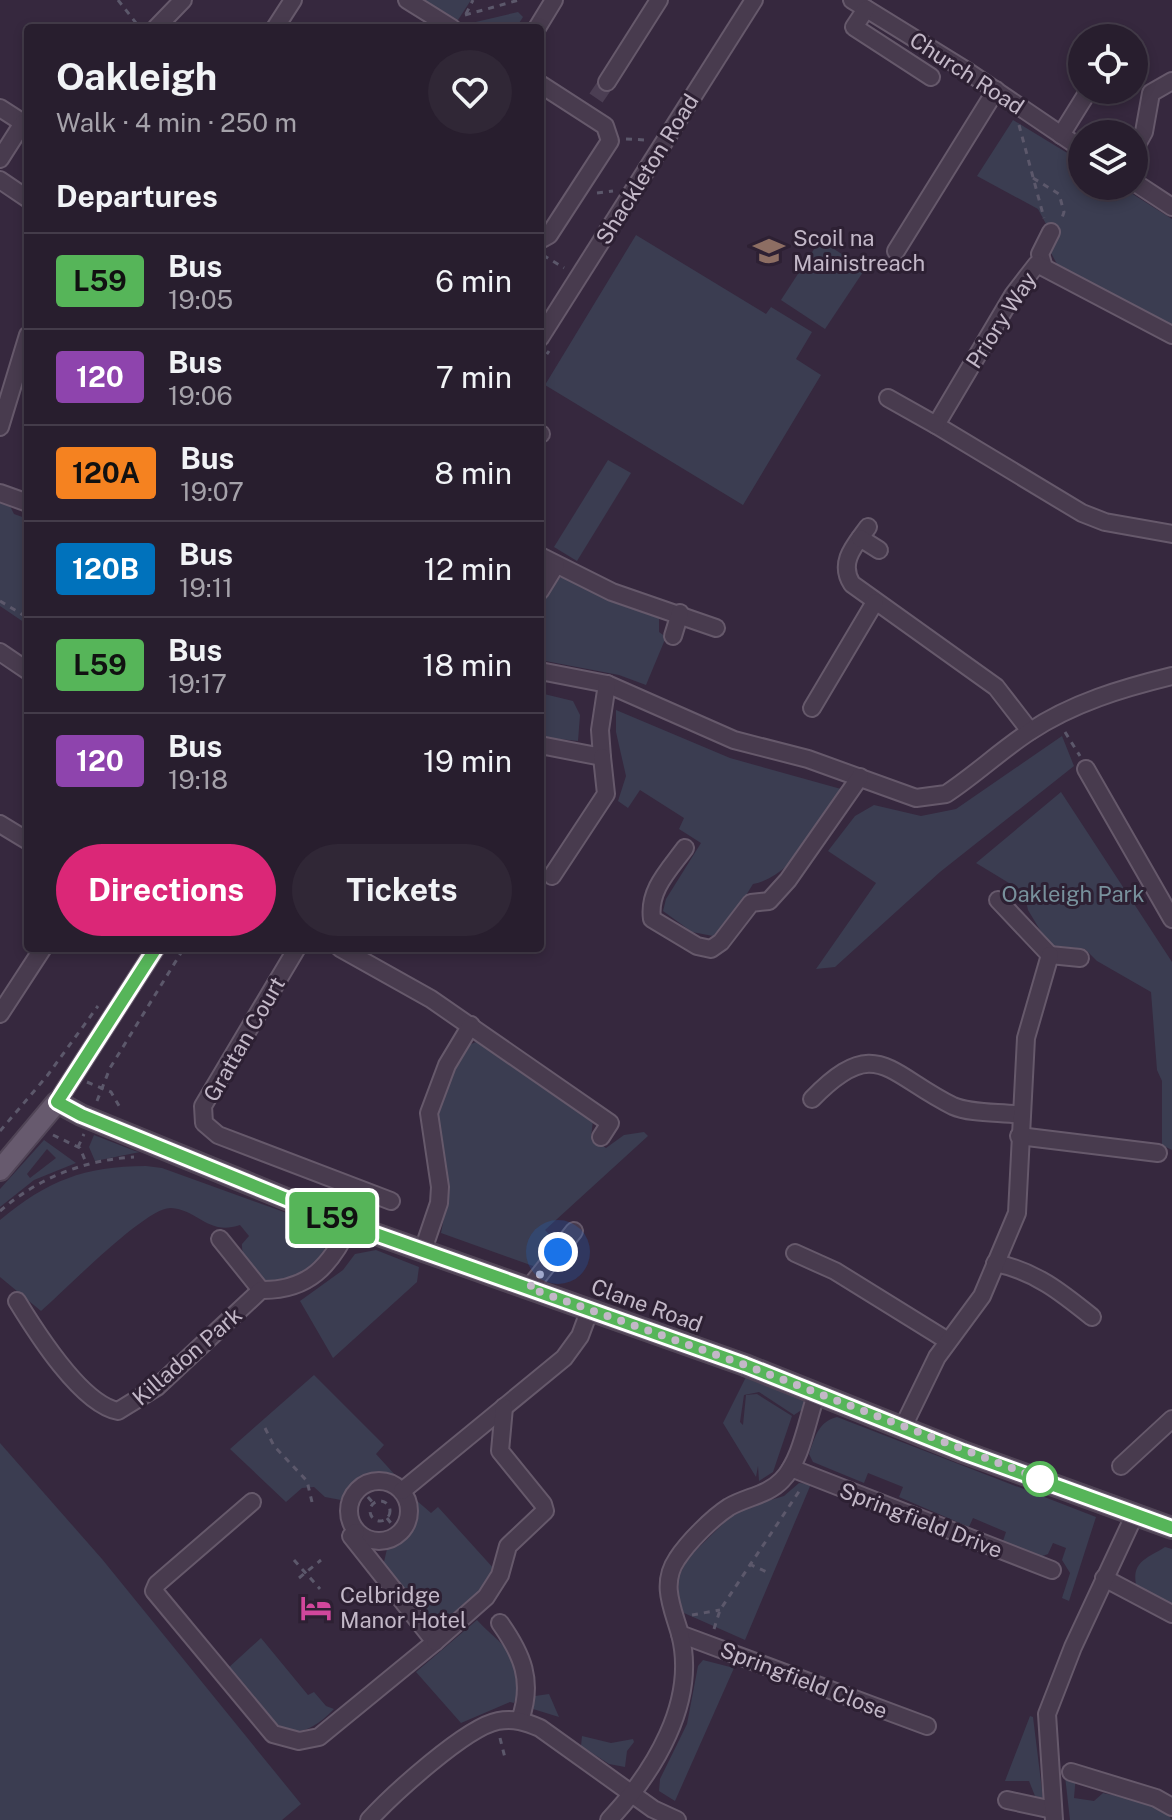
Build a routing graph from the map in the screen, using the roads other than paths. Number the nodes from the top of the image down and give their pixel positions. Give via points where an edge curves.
1 (183, 0) edge
2 (293, 0) edge
3 (407, 0) edge
4 (659, 0) edge
5 (754, 0) edge
6 (551, 1) edge
7 (859, 4) edge
8 (160, 24) edge
9 (278, 24) edge
10 (446, 24) edge
11 (539, 24) edge
12 (931, 77) dead end
13 (1172, 81) edge
14 (607, 82) tunnel mouth
15 (544, 87) edge
16 (996, 90) junction
17 (596, 98) tunnel mouth
18 (1080, 104) edge
19 (0, 108) edge
20 (587, 114) junction
21 (1146, 120) edge
22 (24, 123) edge
23 (24, 127) edge
24 (1061, 135) junction
25 (1068, 140) edge
26 (0, 159) edge
27 (0, 180) edge
28 (1148, 191) edge
29 (24, 196) edge
30 (1172, 207) edge
31 (1045, 229) road end
32 (544, 238) edge
33 (896, 251) dead end
34 (1043, 264) junction
35 (544, 332) edge
36 (1172, 335) edge
37 (24, 348) edge
38 (888, 398) dead end
39 (1, 420) edge
40 (936, 425) junction
41 (0, 493) edge
42 (24, 502) edge
43 (1172, 534) edge
44 (879, 550) dead end
45 (544, 558) edge
46 (556, 565) junction
47 (544, 584) edge
48 (875, 602) junction
49 (680, 613) junction
50 (716, 628) dead end
51 (673, 636) dead end
52 (0, 652) edge
53 (24, 668) edge
54 (544, 672) edge
55 (1172, 676) edge
56 (607, 684) junction
57 (812, 708) dead end
58 (1030, 731) junction
59 (544, 746) edge
60 (602, 757) junction
61 (1086, 769) road end
62 (860, 777) junction
63 (0, 824) edge
64 (24, 839) edge
65 (685, 848) dead end
66 (552, 876) dead end
67 (998, 900) dead end
68 (1172, 919) edge
69 (40, 952) edge
70 (150, 952) edge
71 (295, 952) edge
72 (347, 952) edge
73 (1050, 955) junction
74 (1080, 958) dead end
75 (0, 1014) edge
76 (471, 1025) junction
77 (812, 1099) dead end
78 (57, 1102) junction
79 (1021, 1115) junction
80 (606, 1130) dead end
81 (1019, 1136) junction
82 (1158, 1153) dead end
83 (0, 1170) edge
84 (391, 1201) dead end
85 (350, 1225) junction
86 (574, 1231) dead end
87 (220, 1239) dead end
88 (423, 1250) junction
89 (795, 1253) dead end
90 (995, 1263) junction
91 (529, 1288) junction
92 (261, 1290) junction
93 (17, 1301) dead end
94 (590, 1309) junction
95 (1092, 1317) dead end
96 (948, 1341) junction
97 (816, 1395) junction
98 (504, 1407) junction
99 (1172, 1419) edge
100 (903, 1427) junction
101 (1121, 1466) dead end
102 (791, 1468) junction
103 (402, 1491) junction
104 (252, 1502) dead end
105 (1135, 1514) junction
106 (1172, 1528) edge
107 (356, 1532) junction
108 (1052, 1570) dead end
109 (1104, 1578) junction
110 (1172, 1614) edge
111 (500, 1623) dead end
112 (680, 1634) junction
113 (435, 1642) junction
114 (520, 1720) junction
115 (927, 1726) dead end
116 (1071, 1772) dead end
117 (635, 1792) junction
118 (1007, 1800) dead end
119 (1172, 1807) edge
120 (1054, 1815) edge
121 (369, 1820) edge
122 (609, 1820) edge
123 (677, 1820) edge

1 - 8 street
2 - 9 street
3 - 10 street
4 - 14 street
5 - 35 street, Shackleton Road
6 - 11 street
7 - 12 street via 854,27
7 - 16 street, Church Road
13 - 21 street via 1151,93
15 - 20 street
16 - 24 street, Church Road
16 - 33 street
17 - 20 street
18 - 24 street
19 - 22 street
20 - 32 street via 607,133
23 - 26 street
24 - 25 street, Church Road
27 - 29 street
28 - 30 street
31 - 34 street
34 - 36 street, Priory Way
34 - 40 street, Priory Way via 1028,271
37 - 39 street
38 - 40 street
40 - 43 street via 1082,513
41 - 42 street
44 - 48 street via 864,532 848,555 849,579
45 - 46 street
46 - 47 street
46 - 49 street via 612,592
48 - 57 street
48 - 58 street via 996,687
49 - 50 street
49 - 51 street
52 - 53 street
54 - 56 street
55 - 58 street via 1116,690
56 - 60 street
56 - 62 street via 734,740
58 - 62 street via 938,797 916,798
59 - 60 street
60 - 66 street via 606,794
61 - 68 street
62 - 65 street via 788,880 769,901 751,903 711,949 652,919 655,890
63 - 64 street
67 - 73 street
69 - 75 street
70 - 78 street
71 - 84 street, Grattan Court via 203,1106 204,1123 218,1135
72 - 76 street
73 - 74 street
73 - 79 street via 1026,1038
76 - 80 street
76 - 88 street via 447,1065 429,1113 440,1187
77 - 79 street via 855,1064 875,1063 894,1067 957,1108
78 - 83 main road
78 - 85 main road, Clane Road
79 - 81 street
81 - 82 street
81 - 90 street via 1017,1213
85 - 88 main road, Clane Road
85 - 92 street, Killadon Park via 335,1257 314,1275 283,1289
86 - 91 street
87 - 92 street, Killadon Park
88 - 91 main road, Clane Road
89 - 96 street via 835,1271
90 - 95 street via 1022,1268
90 - 96 street via 982,1296
91 - 94 main road, Clane Road
92 - 93 street, Killadon Park via 157,1387 118,1411 89,1395
94 - 97 main road, Clane Road
94 - 98 street via 564,1358
96 - 100 street
97 - 100 main road, Clane Road
97 - 102 street
98 - 103 street
98 - 113 street via 500,1451 545,1511 508,1546 500,1575 486,1597
99 - 101 street
100 - 105 main road, Clane Road
102 - 108 street, Springfield Drive
102 - 112 street via 757,1497 729,1507 676,1560 668,1585
103 - 107 street via 386,1482 360,1488 350,1504
103 - 107 street via 410,1513 400,1535 382,1542
104 - 113 street via 154,1591 273,1734 299,1741 319,1737
105 - 106 main road, Clane Road
105 - 109 street
107 - 113 street via 351,1536
109 - 110 street
109 - 120 street via 1047,1714
111 - 114 street via 524,1665 527,1692
112 - 115 street, Springfield Close
112 - 117 street via 681,1681 672,1722
114 - 117 street
114 - 121 street via 497,1721 465,1736
116 - 119 street
117 - 122 street
117 - 123 street via 653,1809
118 - 120 street

